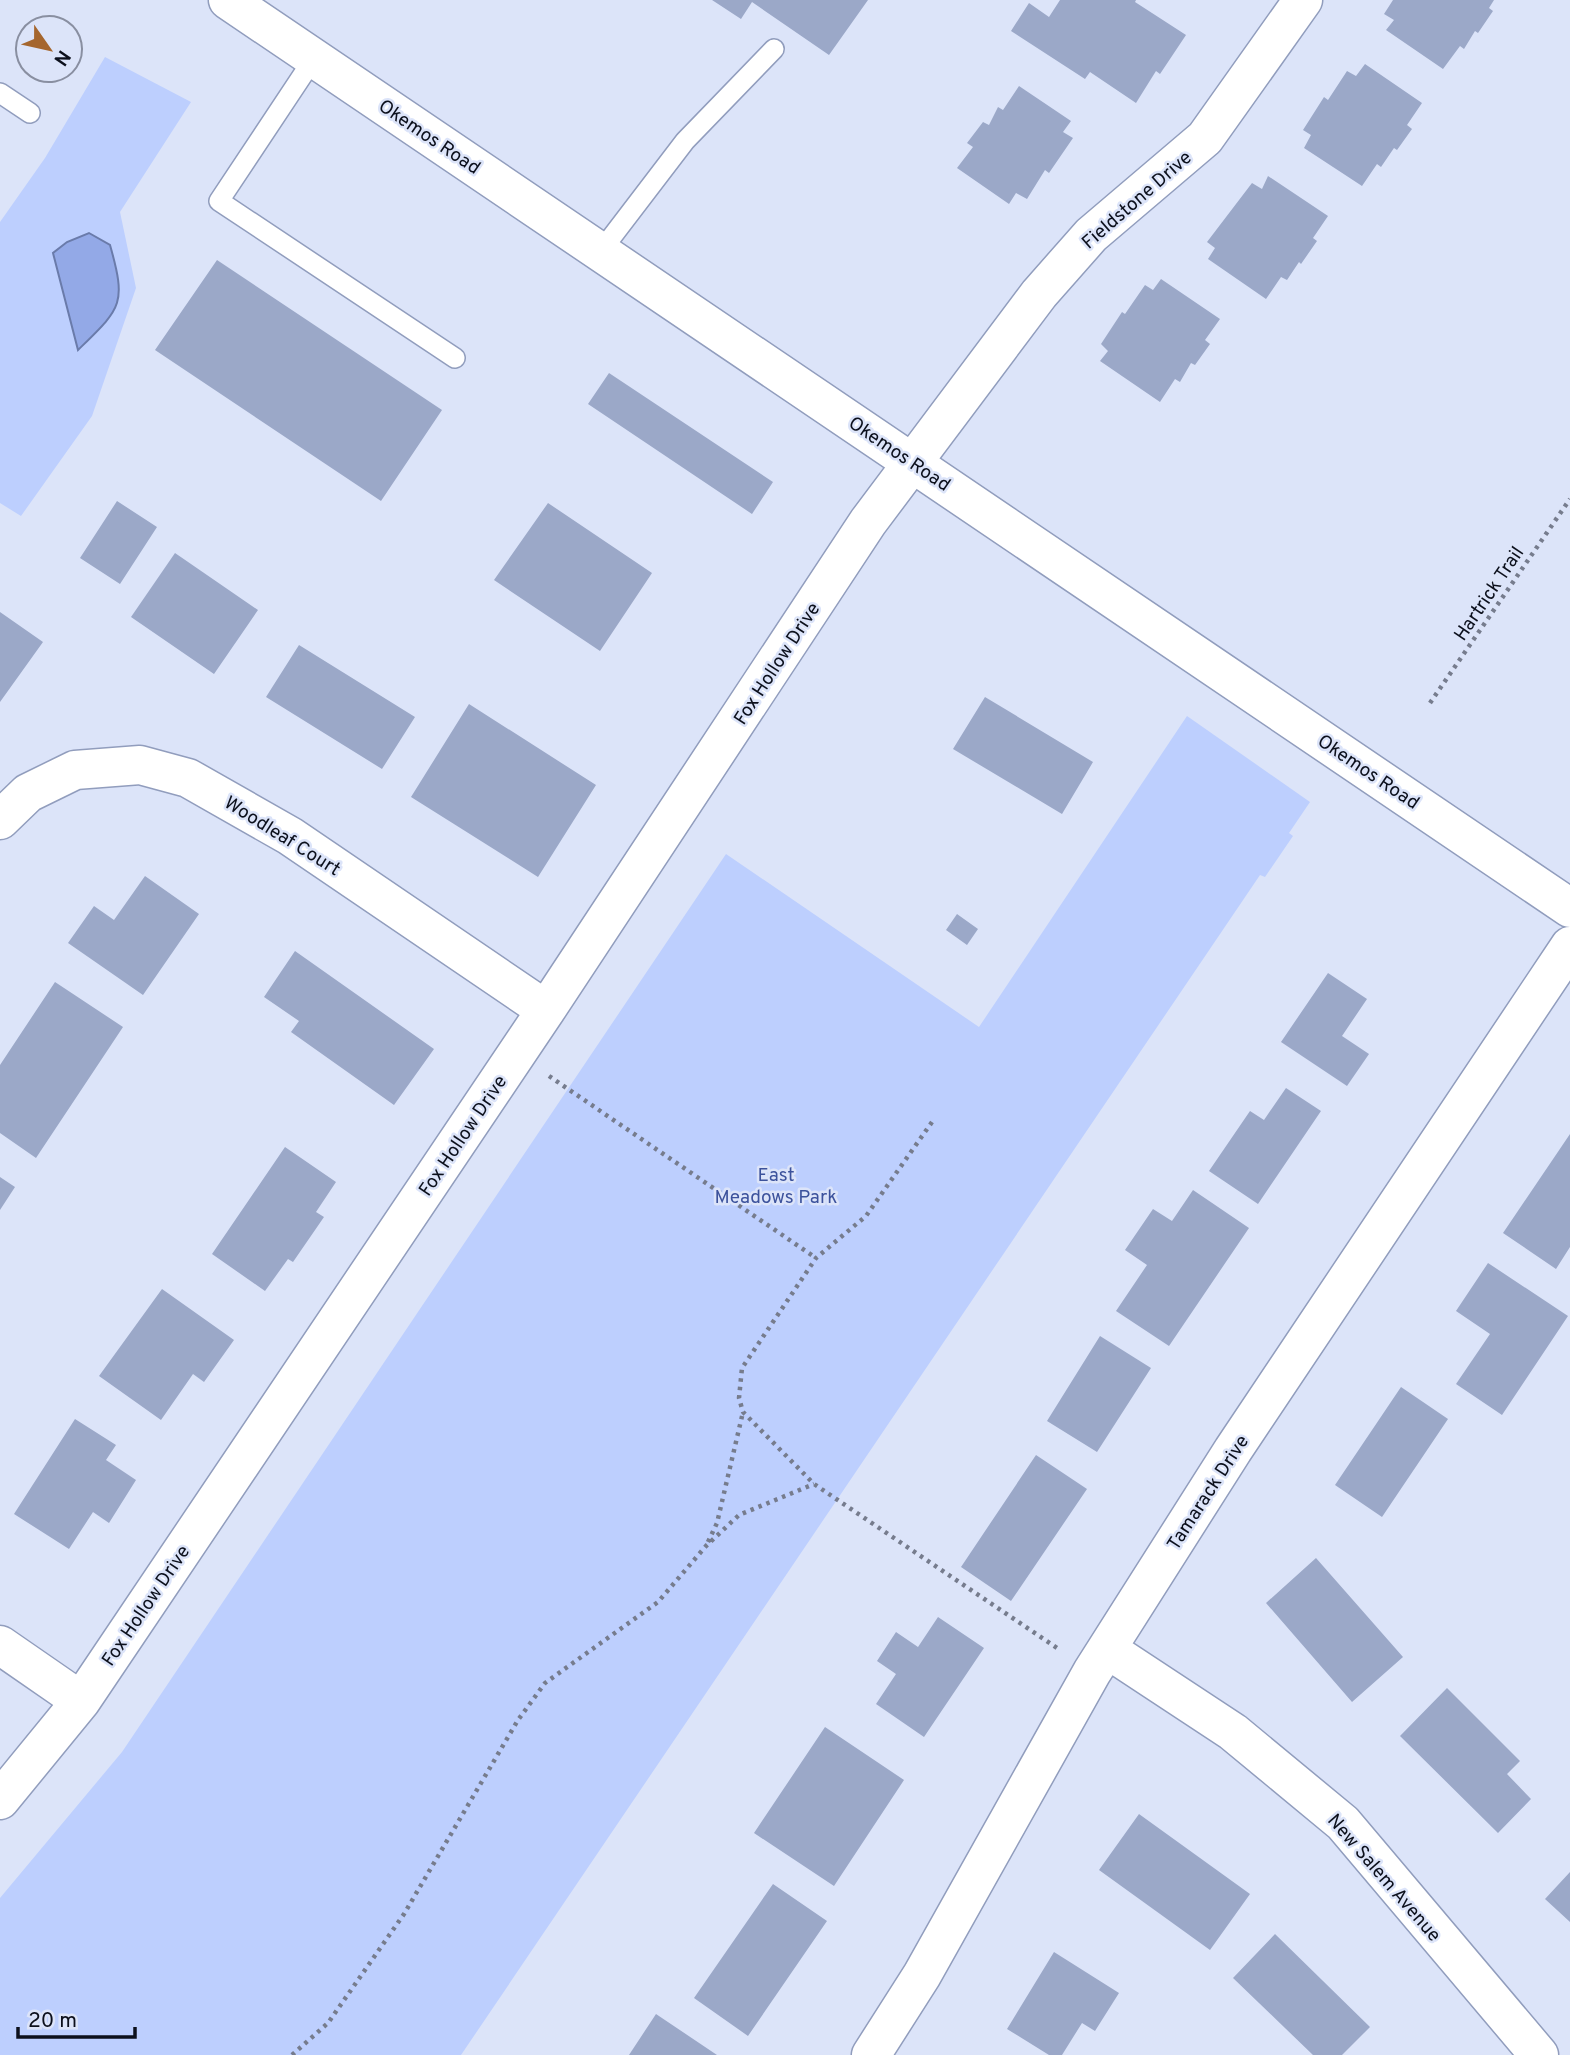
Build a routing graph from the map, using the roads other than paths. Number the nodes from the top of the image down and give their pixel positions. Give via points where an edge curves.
1 (228, 0) edge
2 (1288, 5) edge
3 (774, 49) dead end
4 (314, 58) junction
5 (0, 93) edge
6 (30, 113) dead end
7 (601, 251) junction
8 (455, 358) dead end
9 (912, 462) junction
10 (0, 820) edge
11 (1570, 908) edge
12 (1570, 946) edge
13 (546, 1010) junction
14 (0, 1645) edge
15 (1100, 1661) junction
16 (81, 1701) junction
17 (0, 1800) edge
18 (871, 2055) edge
19 (1539, 2055) edge

1 - 4 street, Okemos Road
2 - 9 street, Fieldstone Drive via 1205,138 1091,235 1039,294
3 - 7 lane via 685,141
4 - 7 street, Okemos Road
4 - 8 lane via 219,201
5 - 6 lane
7 - 9 street, Okemos Road
9 - 11 street, Okemos Road
9 - 13 street, Fox Hollow Drive
10 - 13 street, Woodleaf Court via 28,793 75,770 140,765 188,778 290,836
12 - 15 street, Tamarack Drive via 1233,1451
13 - 16 street, Fox Hollow Drive
14 - 16 street
15 - 18 street, Tamarack Drive via 922,1975
15 - 19 street, New Salem Avenue via 1233,1732 1343,1823
16 - 17 street, Fox Hollow Drive

